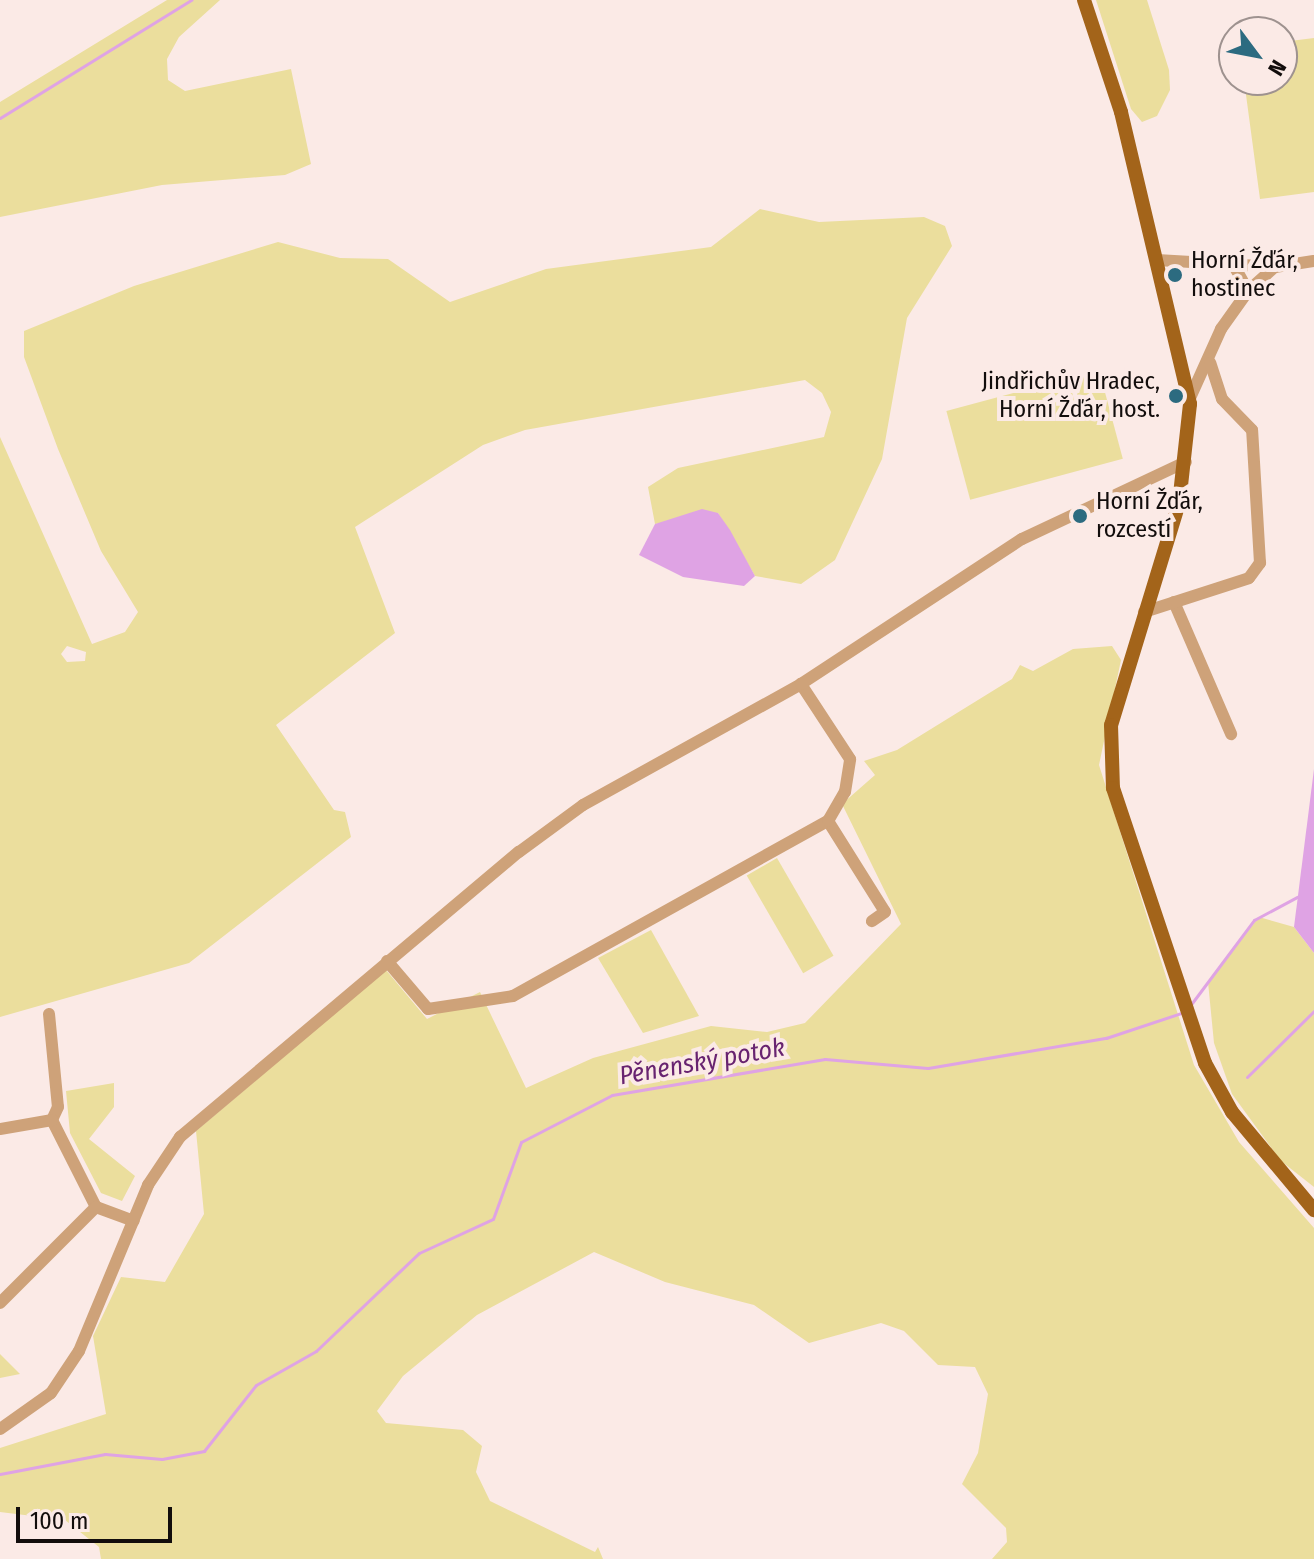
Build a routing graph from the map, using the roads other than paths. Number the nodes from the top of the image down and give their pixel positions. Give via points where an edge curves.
1 (1084, 0) edge
2 (1157, 260) junction
3 (1314, 261) edge
4 (1232, 262) junction
5 (1275, 267) junction
6 (1248, 291) junction
7 (1210, 363) junction
8 (1190, 398) junction
9 (1186, 462) junction
10 (1174, 602) junction
11 (1144, 612) junction
12 (801, 684) junction
13 (1231, 734) dead end
14 (828, 821) junction
15 (872, 921) dead end
16 (387, 961) junction
17 (49, 1014) dead end
18 (52, 1120) junction
19 (0, 1129) edge
20 (96, 1207) junction
21 (1314, 1210) edge
22 (134, 1221) junction
23 (0, 1303) edge
24 (0, 1429) edge

1 - 2 main road
2 - 4 street
2 - 8 main road
3 - 5 street
4 - 5 street
4 - 6 street
5 - 6 street
6 - 7 street via 1221,329
7 - 8 street
7 - 10 street via 1222,399 1252,430 1260,563 1249,578
8 - 9 main road
9 - 11 main road
9 - 12 street via 1022,539
10 - 11 street
10 - 13 street
11 - 21 main road via 1111,725 1113,788 1205,1063 1232,1112
12 - 14 street via 850,759 847,784
12 - 16 street via 583,805
14 - 15 street via 885,912
14 - 16 street via 513,996 428,1009
16 - 22 street via 180,1137
17 - 18 street via 58,1107
18 - 19 street
18 - 20 street
20 - 22 street
20 - 23 street
22 - 24 street via 79,1351 51,1393

